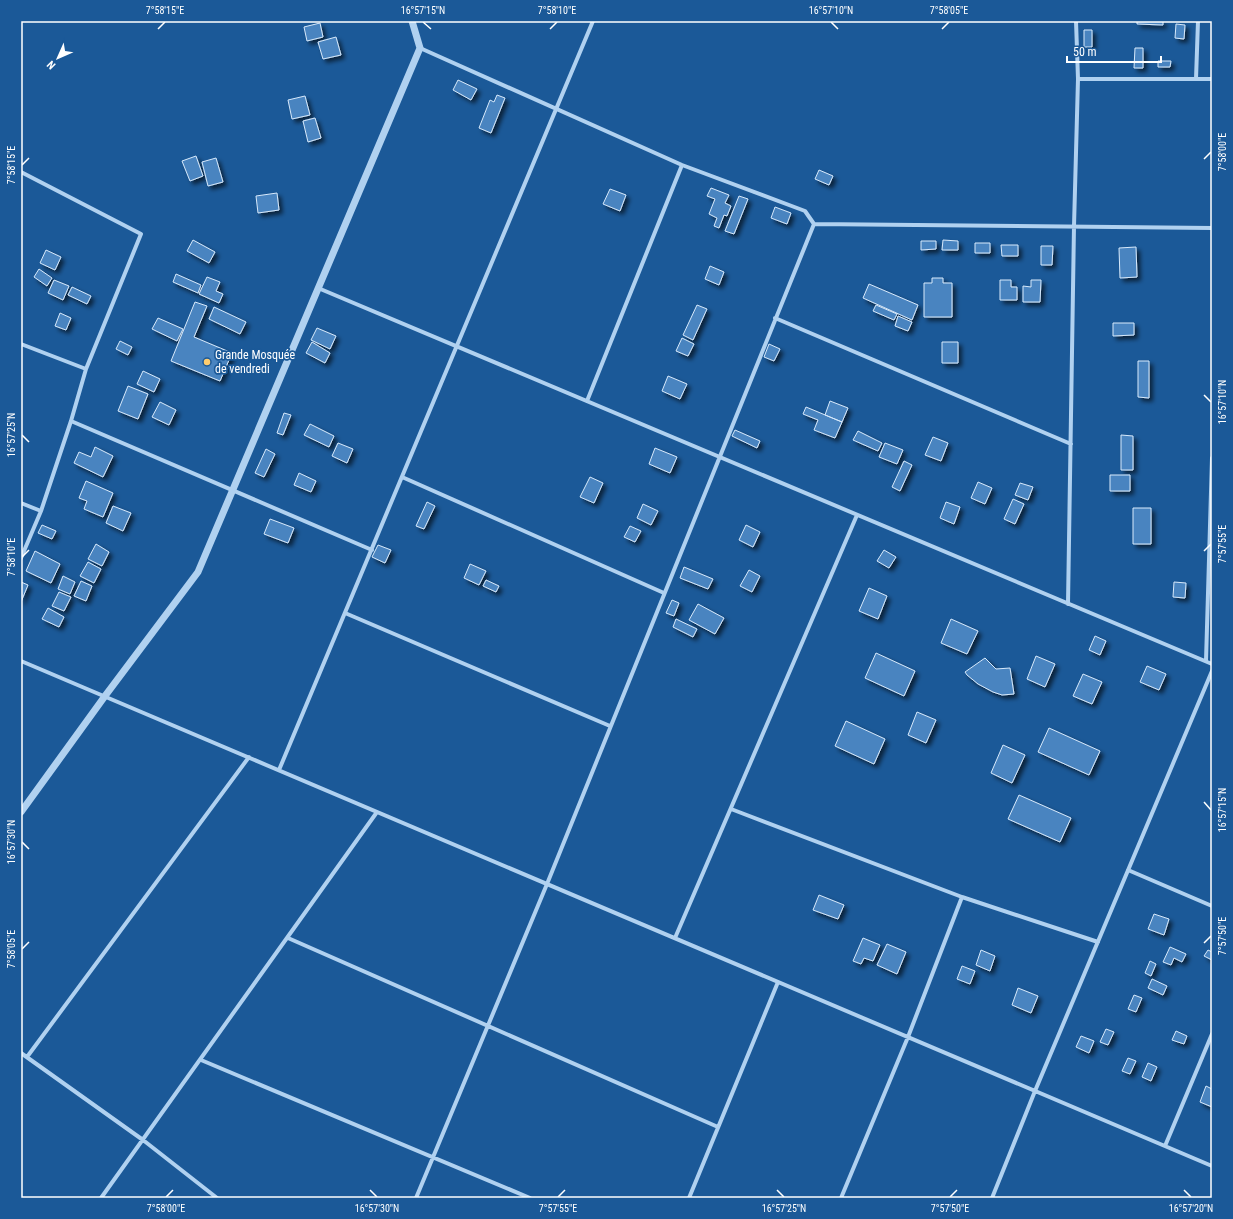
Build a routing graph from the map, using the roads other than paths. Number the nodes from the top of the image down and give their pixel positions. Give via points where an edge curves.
1 (412, 21) edge
2 (593, 21) edge
3 (1076, 21) edge
4 (1198, 21) edge
5 (420, 48) junction
6 (1078, 79) junction
7 (1196, 79) junction
8 (1212, 79) edge
9 (556, 109) junction
10 (682, 165) junction
11 (21, 172) edge
12 (814, 224) junction
13 (1074, 226) junction
14 (1212, 228) edge
15 (318, 288) junction
16 (775, 318) junction
17 (21, 344) edge
18 (457, 346) junction
19 (86, 369) junction
20 (587, 401) junction
21 (71, 421) junction
22 (1071, 444) junction
23 (719, 457) junction
24 (1212, 458) edge
25 (402, 477) junction
26 (232, 491) junction
27 (21, 502) edge
28 (41, 511) junction
29 (857, 515) junction
30 (1211, 521) edge
31 (372, 550) junction
32 (21, 558) edge
33 (664, 593) junction
34 (1068, 604) junction
35 (345, 613) junction
36 (21, 661) edge
37 (1206, 661) junction
38 (1212, 664) edge
39 (1212, 671) edge
40 (104, 696) junction
41 (610, 726) junction
42 (249, 758) junction
43 (279, 770) junction
44 (731, 809) junction
45 (21, 812) edge
46 (378, 812) junction
47 (1128, 870) junction
48 (547, 884) junction
49 (962, 897) junction
50 (1212, 906) edge
51 (288, 938) junction
52 (675, 938) junction
53 (1098, 942) junction
54 (778, 982) junction
55 (487, 1026) junction
56 (1212, 1034) edge
57 (908, 1037) junction
58 (21, 1053) edge
59 (27, 1057) junction
60 (201, 1060) junction
61 (1035, 1091) junction
62 (718, 1127) junction
63 (143, 1140) junction
64 (1165, 1146) junction
65 (433, 1157) junction
66 (1212, 1166) edge
67 (101, 1198) edge
68 (217, 1198) edge
69 (416, 1198) edge
70 (530, 1198) edge
71 (689, 1198) edge
72 (841, 1198) edge
73 (992, 1198) edge

1 - 5 street
2 - 9 street
3 - 6 street
4 - 7 street
5 - 9 street
5 - 15 street
6 - 7 street
6 - 13 street
7 - 8 street
9 - 10 street
9 - 18 street
10 - 12 street via 805,211
10 - 20 street
11 - 19 street via 141,234
12 - 13 street
12 - 16 street
13 - 14 street
13 - 22 street
15 - 18 street
15 - 26 street
16 - 22 street
16 - 23 street
17 - 19 street
18 - 20 street
18 - 25 street
19 - 21 street
20 - 23 street
21 - 26 street
21 - 28 street
22 - 34 street
23 - 29 street
23 - 33 street
24 - 30 street
25 - 31 street
25 - 33 street
26 - 31 street
26 - 40 street via 198,572
27 - 28 street
28 - 32 street
29 - 34 street
29 - 44 street
30 - 37 street
31 - 35 street
33 - 41 street
34 - 37 street
35 - 41 street
35 - 43 street
36 - 40 street
37 - 38 street
39 - 47 street
40 - 42 street
40 - 45 street
41 - 48 street
42 - 43 street
42 - 59 street
43 - 46 street
44 - 49 street
44 - 52 street
46 - 48 street
46 - 51 street
47 - 50 street
47 - 53 street
48 - 52 street
48 - 55 street
49 - 53 street
49 - 57 street
51 - 55 street
51 - 60 street
52 - 54 street
53 - 61 street
54 - 57 street
54 - 62 street
55 - 62 street
55 - 65 street
56 - 64 street
57 - 61 street
57 - 72 street
58 - 59 street
59 - 63 street
60 - 63 street
60 - 65 street
61 - 64 street
61 - 73 street
62 - 71 street
63 - 67 street
63 - 68 street
64 - 66 street
65 - 69 street
65 - 70 street

